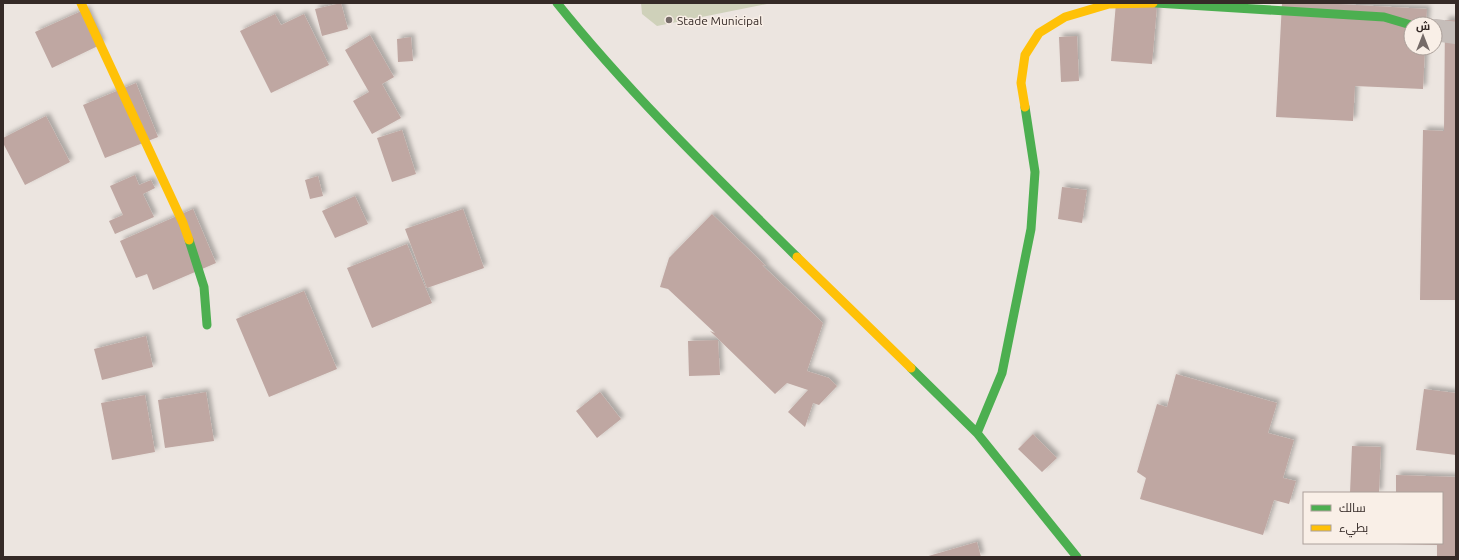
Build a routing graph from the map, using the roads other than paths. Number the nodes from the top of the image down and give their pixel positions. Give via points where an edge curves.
1 (81, 3) edge
2 (557, 3) edge
3 (1153, 3) edge
4 (1156, 3) edge
5 (1403, 23) edge
6 (1443, 31) edge
7 (1456, 33) edge
8 (207, 325) dead end
9 (977, 433) junction
10 (1077, 557) edge

1 - 8 street via 183,223 204,287
2 - 9 street via 589,44 690,151
3 - 9 street via 1110,4 1065,17 1039,33 1025,55 1021,83 1035,172 1031,229 1002,373
4 - 5 street via 1384,17
6 - 7 street
9 - 10 street

